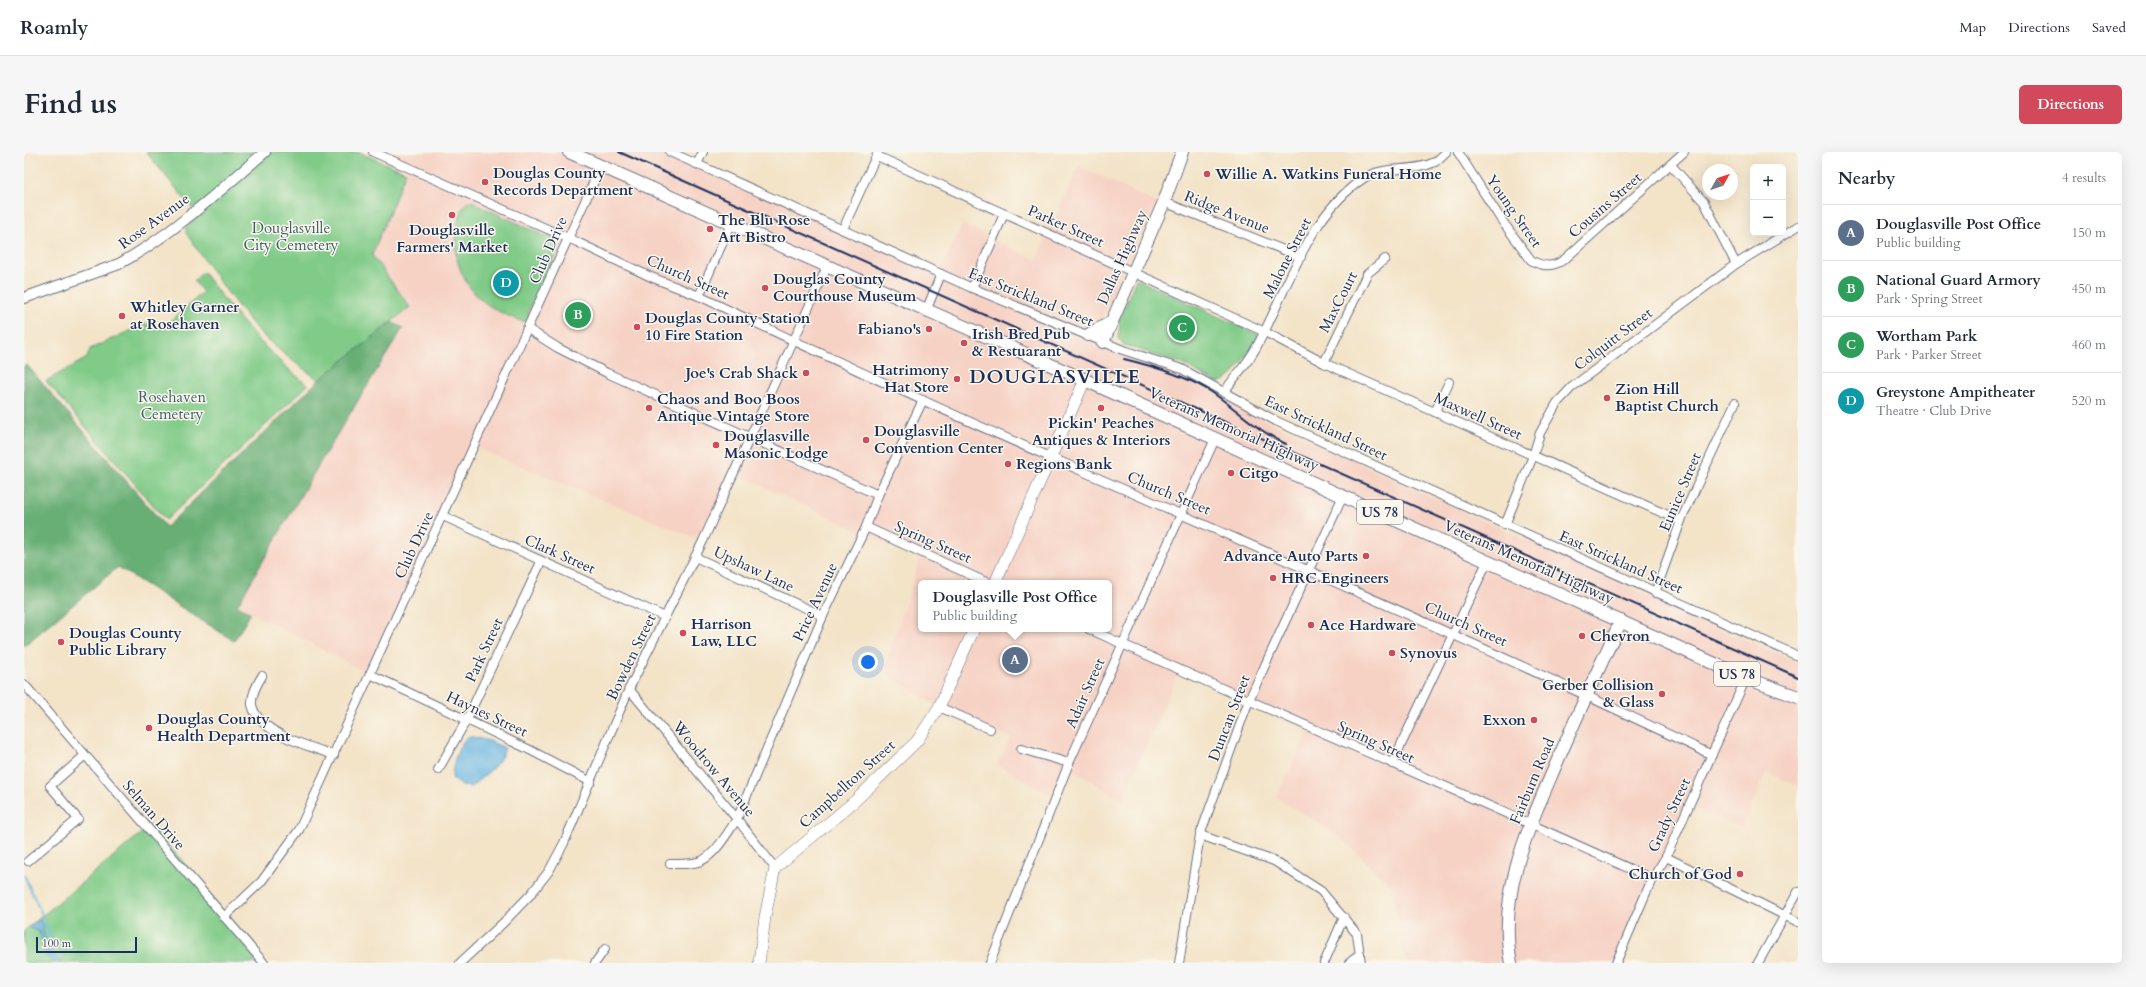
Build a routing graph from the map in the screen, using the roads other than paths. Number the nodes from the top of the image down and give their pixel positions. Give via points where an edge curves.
1 (265, 152) edge
2 (373, 152) edge
3 (569, 152) edge
4 (670, 152) edge
5 (702, 152) edge
6 (1182, 152) edge
7 (1188, 152) edge
8 (1446, 152) edge
9 (1458, 152) edge
10 (1684, 152) edge
11 (877, 154) edge
12 (697, 164) junction
13 (1671, 165) junction
14 (601, 166) junction
15 (1171, 184) junction
16 (1164, 202) junction
17 (1004, 214) junction
18 (731, 224) junction
19 (1798, 226) edge
20 (843, 229) junction
21 (568, 238) junction
22 (1301, 257) junction
23 (1385, 259) dead end
24 (1537, 263) joint
25 (1736, 264) junction
26 (828, 267) junction
27 (1133, 273) junction
28 (941, 274) junction
29 (972, 288) junction
30 (699, 296) junction
31 (24, 298) edge
32 (926, 311) junction
33 (1110, 323) junction
34 (528, 329) junction
35 (1265, 332) junction
36 (1088, 335) junction
37 (793, 340) junction
38 (1103, 342) junction
39 (1324, 363) junction
40 (1085, 380) junction
41 (1449, 382) dead end
42 (1224, 393) junction
43 (923, 400) junction
44 (1734, 403) dead end
45 (1434, 412) junction
46 (751, 438) junction
47 (1216, 439) junction
48 (1533, 456) junction
49 (1050, 458) junction
50 (878, 495) junction
51 (1343, 496) junction
52 (1182, 514) junction
53 (443, 516) junction
54 (1681, 521) junction
55 (1505, 525) junction
56 (866, 527) junction
57 (695, 557) junction
58 (541, 562) junction
59 (1487, 562) junction
60 (1309, 570) junction
61 (981, 580) edge
62 (996, 580) edge
63 (1655, 593) junction
64 (823, 616) junction
65 (666, 617) junction
66 (1621, 621) junction
67 (973, 632) edge
68 (1096, 632) edge
69 (1454, 634) junction
70 (1122, 644) junction
71 (1798, 656) edge
72 (370, 674) junction
73 (262, 676) dead end
74 (1746, 678) junction
75 (24, 684) edge
76 (629, 689) junction
77 (1586, 694) junction
78 (1798, 697) edge
79 (1249, 700) junction
80 (939, 707) junction
81 (466, 721) junction
82 (990, 729) dead end
83 (1021, 749) dead end
84 (334, 755) junction
85 (1712, 755) junction
86 (84, 756) junction
87 (1070, 763) junction
88 (1392, 764) junction
89 (438, 770) dead end
90 (591, 782) junction
91 (737, 819) junction
92 (1531, 823) junction
93 (1200, 835) junction
94 (1666, 857) junction
95 (28, 861) dead end
96 (670, 864) dead end
97 (775, 868) junction
98 (1652, 879) junction
99 (1798, 892) edge
100 (1785, 916) junction
101 (224, 917) junction
102 (1344, 917) junction
103 (1798, 922) edge
104 (606, 949) dead end
105 (1360, 954) junction
106 (264, 963) edge
107 (460, 963) edge
108 (594, 963) edge
109 (759, 963) edge
110 (990, 963) edge
111 (1179, 963) edge
112 (1324, 963) edge
113 (1349, 963) edge
114 (1360, 963) edge
115 (1511, 963) edge
116 (1616, 963) edge
117 (1758, 963) edge

1 - 31 street, Rose Avenue via 206,202 133,256 119,264
2 - 21 street, Church Street
3 - 14 main road, Veterans Memorial Highway / US 78
4 - 12 street, East Strickland Street
5 - 12 street
6 - 15 main road, Dallas Highway
7 - 15 main road, Dallas Highway
8 - 22 street, Malone Street via 1434,162 1365,177 1342,196 1324,217
9 - 24 street, Young Street via 1500,218
10 - 13 street, Cousins Street
11 - 17 street, Parker Street
11 - 20 street
12 - 20 street, East Strickland Street
13 - 24 street, Cousins Street via 1561,262 1549,266
13 - 25 street via 1704,202
14 - 18 main road, Veterans Memorial Highway / US 78
14 - 21 street, Club Drive
15 - 16 main road, Dallas Highway
16 - 22 street, Ridge Avenue
16 - 27 main road, Dallas Highway
17 - 27 street, Parker Street
17 - 29 street
18 - 26 main road, Veterans Memorial Highway / US 78
18 - 30 street
19 - 25 street, Colquitt Street
20 - 28 street, East Strickland Street
21 - 30 street, Church Street via 651,277
21 - 34 street, Club Drive
22 - 35 street, Malone Street
23 - 39 street, MaxCourt via 1367,274
25 - 48 street, Colquitt Street via 1572,388 1557,403 1540,433
26 - 32 main road, Veterans Memorial Highway / US 78
26 - 37 street, Bowden Street
27 - 33 main road, Dallas Highway
27 - 35 street, Parker Street
28 - 29 street, East Strickland Street
28 - 32 street
29 - 36 street, East Strickland Street
30 - 37 street, Church Street
32 - 40 main road, Veterans Memorial Highway / US 78
33 - 36 main road
33 - 38 main road, Dallas Highway
34 - 46 street via 558,348 607,373
34 - 53 street, Club Drive
35 - 39 street, Maxwell Street
35 - 42 street, Malone Street via 1251,358
36 - 38 street, East Strickland Street
37 - 43 street, Church Street
37 - 46 street, Bowden Street
38 - 42 street, East Strickland Street via 1182,369
39 - 45 street, Maxwell Street
40 - 47 main road, Veterans Memorial Highway / US 78
40 - 49 main road
41 - 45 street
42 - 55 street, East Strickland Street via 1276,421
43 - 49 street, Church Street
43 - 50 street, Price Avenue
44 - 54 street, Eunice Street
45 - 48 street, Maxwell Street
46 - 50 street
46 - 57 street, Bowden Street
47 - 51 main road, Veterans Memorial Highway / US 78
47 - 52 street, Adair Street
48 - 54 street, Maxwell Street
48 - 55 street, Colquitt Street
49 - 52 street, Church Street
49 - 62 main road
50 - 56 street, Price Avenue
51 - 59 main road, Veterans Memorial Highway / US 78
51 - 60 street, Duncan Street
52 - 60 street, Church Street
52 - 70 street, Adair Street
53 - 58 street, Clark Street
53 - 72 street, Club Drive
54 - 63 street, Eunice Street
55 - 63 street, East Strickland Street
56 - 61 street, Spring Street
56 - 64 street, Price Avenue
57 - 64 street, Upshaw Lane
57 - 65 street, Bowden Street
58 - 65 street, Clark Street
58 - 81 street, Park Street
59 - 66 main road, Veterans Memorial Highway / US 78
59 - 69 street
60 - 69 street, Church Street
60 - 79 street, Duncan Street
63 - 71 street, East Strickland Street
64 - 91 street, Price Avenue
65 - 76 street, Bowden Street
66 - 74 main road, Veterans Memorial Highway / US 78
66 - 77 main road, Fairburn Road
67 - 80 main road, Campbellton Street
68 - 70 street, Spring Street
69 - 77 street, Church Street
69 - 88 street
70 - 79 street, Spring Street
70 - 87 street, Adair Street
72 - 81 street, Haynes Street
72 - 84 street, Club Drive
73 - 84 street via 255,688 252,704 264,724 283,736
74 - 78 main road, Veterans Memorial Highway / US 78
74 - 85 street, Grady Street
75 - 86 street, Selman Drive
76 - 90 street, Bowden Street
76 - 91 street, Woodrow Avenue
77 - 85 street, Church Street
77 - 92 main road, Fairburn Road
79 - 88 street, Spring Street
79 - 93 street, Duncan Street
80 - 82 street
80 - 97 main road, Campbellton Street via 917,741 888,770
81 - 89 street, Park Street
81 - 90 street, Haynes Street via 528,749
83 - 87 street
84 - 101 street, Club Drive via 299,830 282,856 261,882
85 - 94 street, Grady Street
86 - 95 street via 50,786 78,819
86 - 101 street, Selman Drive
87 - 110 street, Adair Street
88 - 92 street, Spring Street
90 - 107 street, Bowden Street via 549,871 503,923
91 - 96 street, Price Avenue via 724,838 702,860
91 - 97 street, Woodrow Avenue
92 - 98 street, Spring Street
92 - 115 main road, Fairburn Road via 1519,857 1509,911
93 - 102 street via 1274,861 1321,890
93 - 111 street, Duncan Street
94 - 98 street, Grady Street
94 - 100 street
97 - 109 main road
98 - 116 street, Grady Street
99 - 100 street
100 - 103 street
100 - 117 street
101 - 106 street, Selman Drive
102 - 105 street via 1357,934
102 - 112 street
104 - 108 street
105 - 113 street
105 - 114 street

